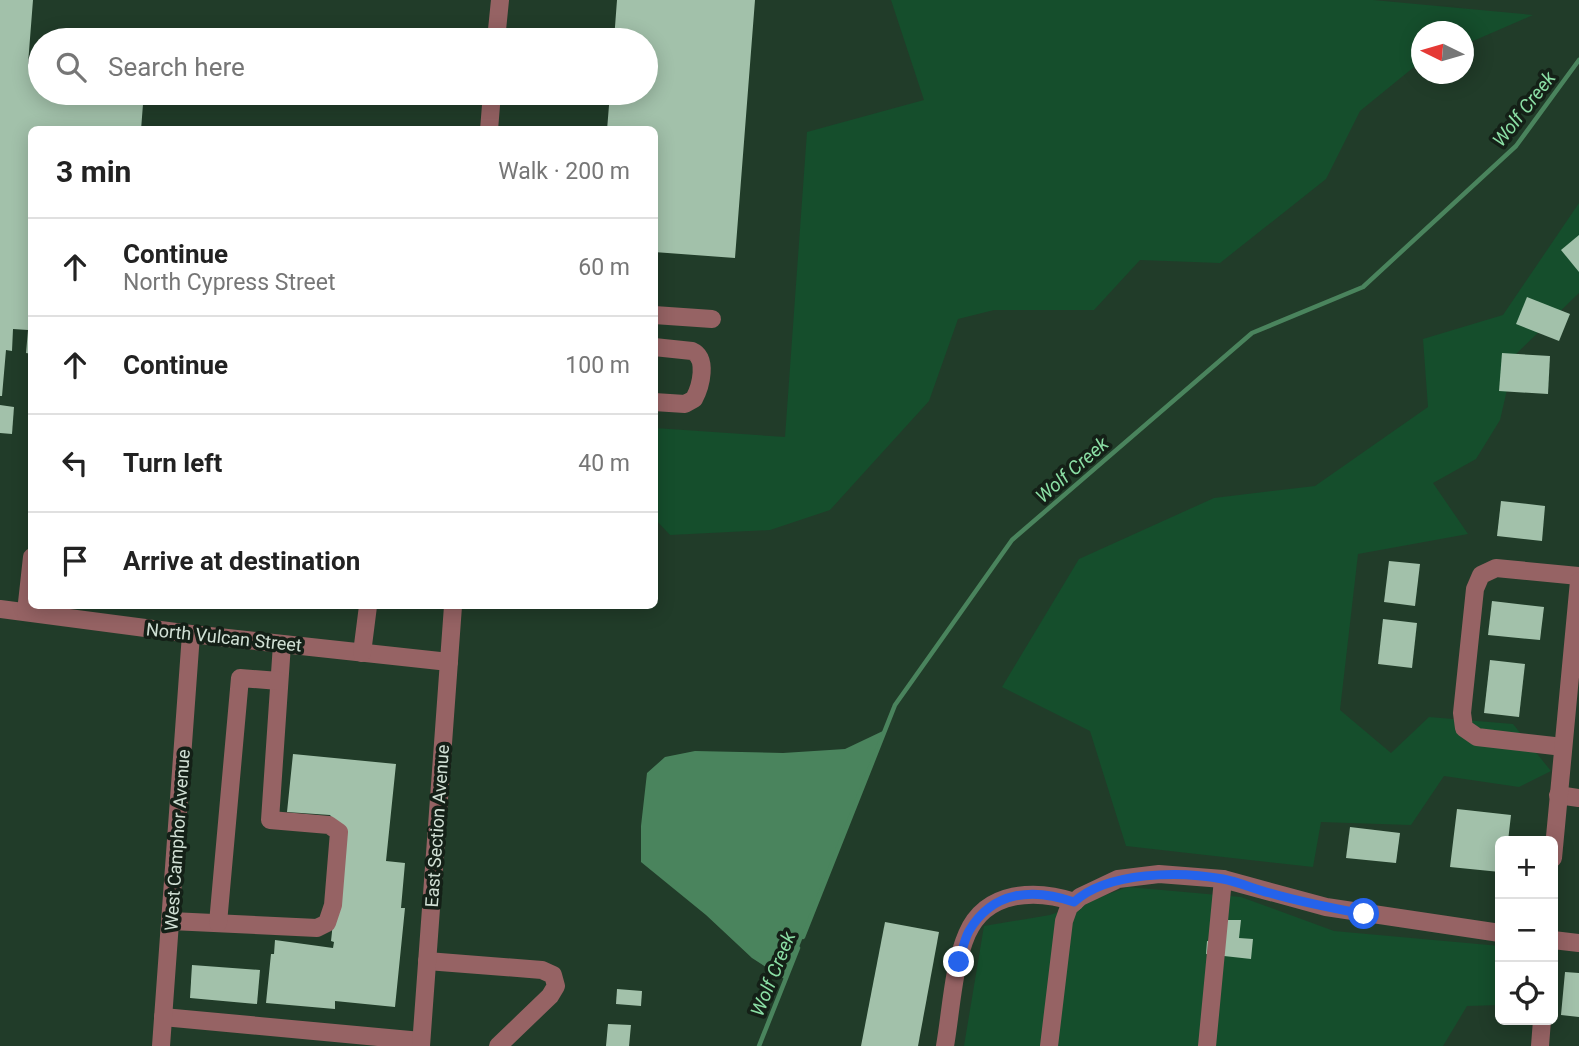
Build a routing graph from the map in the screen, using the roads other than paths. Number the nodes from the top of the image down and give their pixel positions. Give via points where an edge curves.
1 (500, 0) edge
2 (497, 28) edge
3 (491, 105) edge
4 (489, 126) edge
5 (658, 315) edge
6 (712, 319) dead end
7 (658, 347) edge
8 (658, 402) edge
9 (1579, 579) edge
10 (28, 594) edge
11 (0, 609) edge
12 (368, 609) edge
13 (453, 609) edge
14 (26, 612) junction
15 (191, 634) junction
16 (282, 644) junction
17 (362, 653) junction
18 (449, 662) junction
19 (279, 681) junction
20 (1563, 747) junction
21 (1558, 795) junction
22 (1579, 798) edge
23 (1555, 836) edge
24 (1223, 879) junction
25 (1074, 902) junction
26 (171, 921) junction
27 (218, 923) junction
28 (1495, 932) edge
29 (1558, 941) edge
30 (1579, 943) edge
31 (427, 961) junction
32 (163, 1017) junction
33 (1542, 1025) edge
34 (421, 1043) edge
35 (161, 1046) edge
36 (498, 1046) edge
37 (945, 1046) edge
38 (1049, 1046) edge
39 (1207, 1046) edge
40 (1541, 1046) edge

1 - 2 street
3 - 4 street
5 - 6 street
7 - 8 street via 692,351 701,361 694,399 685,404
9 - 20 street
9 - 20 street via 1496,568 1481,575 1475,589 1462,713 1464,728 1477,737
10 - 14 street
11 - 14 street, North Vulcan Street
12 - 17 street
13 - 18 street, East Section Avenue
14 - 15 street, North Vulcan Street
15 - 16 street, North Vulcan Street
15 - 26 street, West Camphor Avenue
16 - 17 street, North Vulcan Street
16 - 19 street
17 - 18 street, North Vulcan Street
18 - 31 street, East Section Avenue
19 - 27 street via 240,678
19 - 27 street via 270,820 329,825 339,832 333,905 327,923 317,928
20 - 21 street
21 - 22 street
21 - 23 street
24 - 25 street via 1159,874 1118,879
24 - 28 street via 1326,907
24 - 39 street
25 - 37 street via 1052,894 1029,893 1002,899 984,911 967,933
25 - 38 street via 1064,921
26 - 27 street
26 - 32 street, West Camphor Avenue
29 - 30 street
31 - 34 street, East Section Avenue
31 - 36 street via 542,970 553,975 556,986 550,996
32 - 34 street
32 - 35 street, West Camphor Avenue
33 - 40 street

